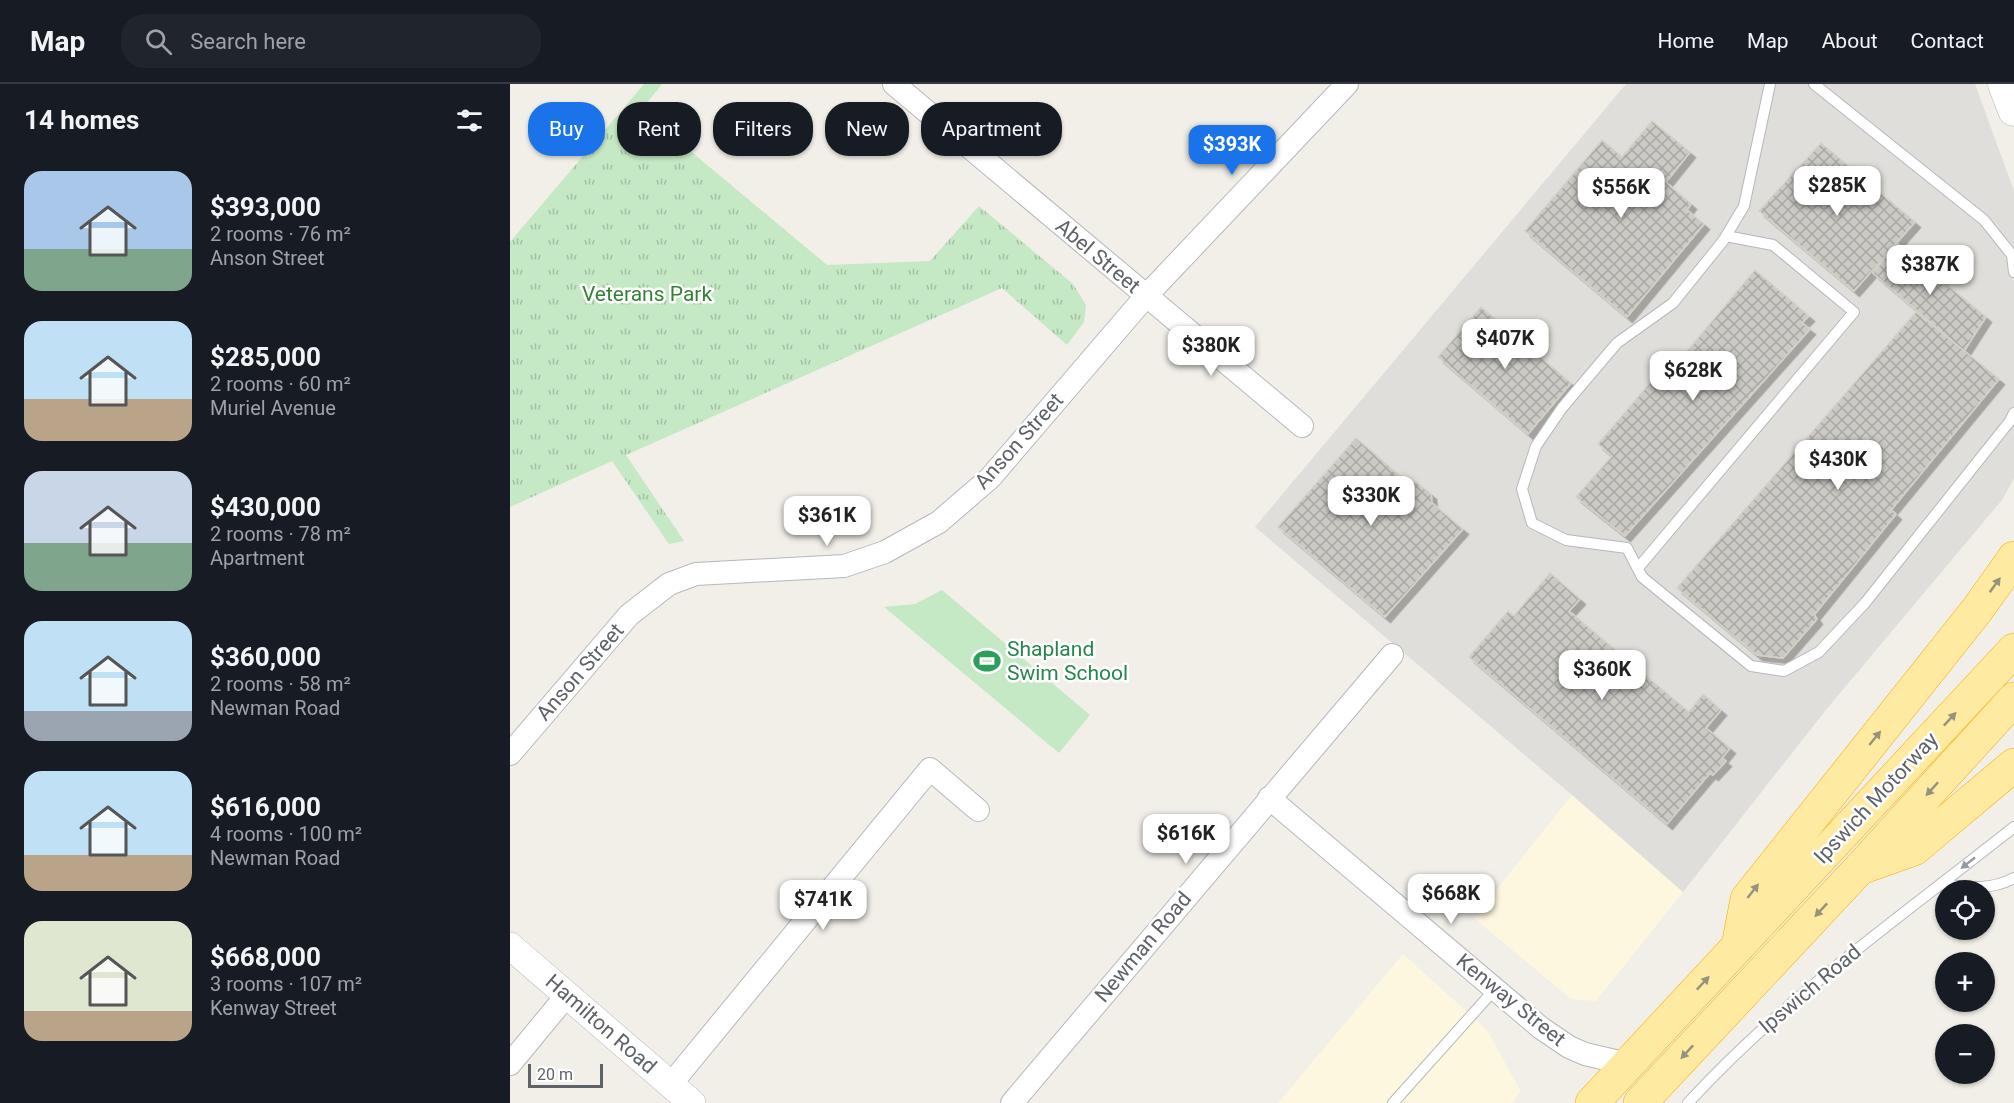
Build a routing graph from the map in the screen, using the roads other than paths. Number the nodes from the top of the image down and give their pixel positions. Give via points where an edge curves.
1 (894, 84) edge
2 (1347, 84) edge
3 (1770, 84) edge
4 (1814, 84) edge
5 (2004, 84) edge
6 (2014, 110) edge
7 (1726, 236) junction
8 (2014, 272) edge
9 (1146, 296) junction
10 (2014, 413) edge
11 (1302, 426) dead end
12 (2014, 558) edge
13 (1638, 568) junction
14 (2014, 650) edge
15 (1392, 655) dead end
16 (2014, 699) edge
17 (510, 754) edge
18 (2014, 765) edge
19 (1269, 798) junction
20 (978, 810) dead end
21 (2014, 827) edge
22 (1861, 867) junction
23 (2014, 878) edge
24 (1946, 880) edge
25 (1995, 886) edge
26 (1935, 889) edge
27 (510, 946) edge
28 (1738, 946) junction
29 (1495, 989) junction
30 (567, 995) junction
31 (510, 1064) edge
32 (1628, 1065) junction
33 (670, 1084) junction
34 (692, 1103) edge
35 (1012, 1103) edge
36 (1393, 1103) edge
37 (1592, 1103) edge
38 (1640, 1103) edge
39 (1688, 1103) edge

1 - 9 street, Abel Street
2 - 9 street, Anson Street
3 - 7 lane via 1744,206
4 - 8 lane via 1984,220 2012,255
5 - 6 main road
7 - 13 lane via 1773,245 1854,312
7 - 13 lane via 1673,303 1617,343 1562,408 1536,446 1522,489 1532,523 1566,540 1627,548
9 - 11 street, Abel Street
9 - 17 street, Anson Street via 990,478 939,522 885,552 844,566 696,574 669,584 629,615
10 - 13 lane via 1865,603 1819,652 1784,671 1751,666 1642,577
28 -> 12 highway via 1747,899
28 -> 14 highway, Ipswich Motorway
15 - 19 street, Newman Road
16 -> 22 highway, Ipswich Motorway
18 - 22 highway via 1914,849
19 - 29 street, Kenway Street
19 - 35 street, Newman Road
20 - 33 street via 930,769
21 -> 24 lane, Ipswich Road
22 -> 38 highway, Ipswich Road
23 - 25 lane
26 - 39 lane, Ipswich Road via 1788,1004
27 - 30 street, Hamilton Road
32 -> 28 highway
29 - 32 street, Kenway Street via 1569,1047
29 - 36 lane
30 - 31 street
30 - 33 street, Hamilton Road
32 - 37 highway
33 - 34 street, Hamilton Road

